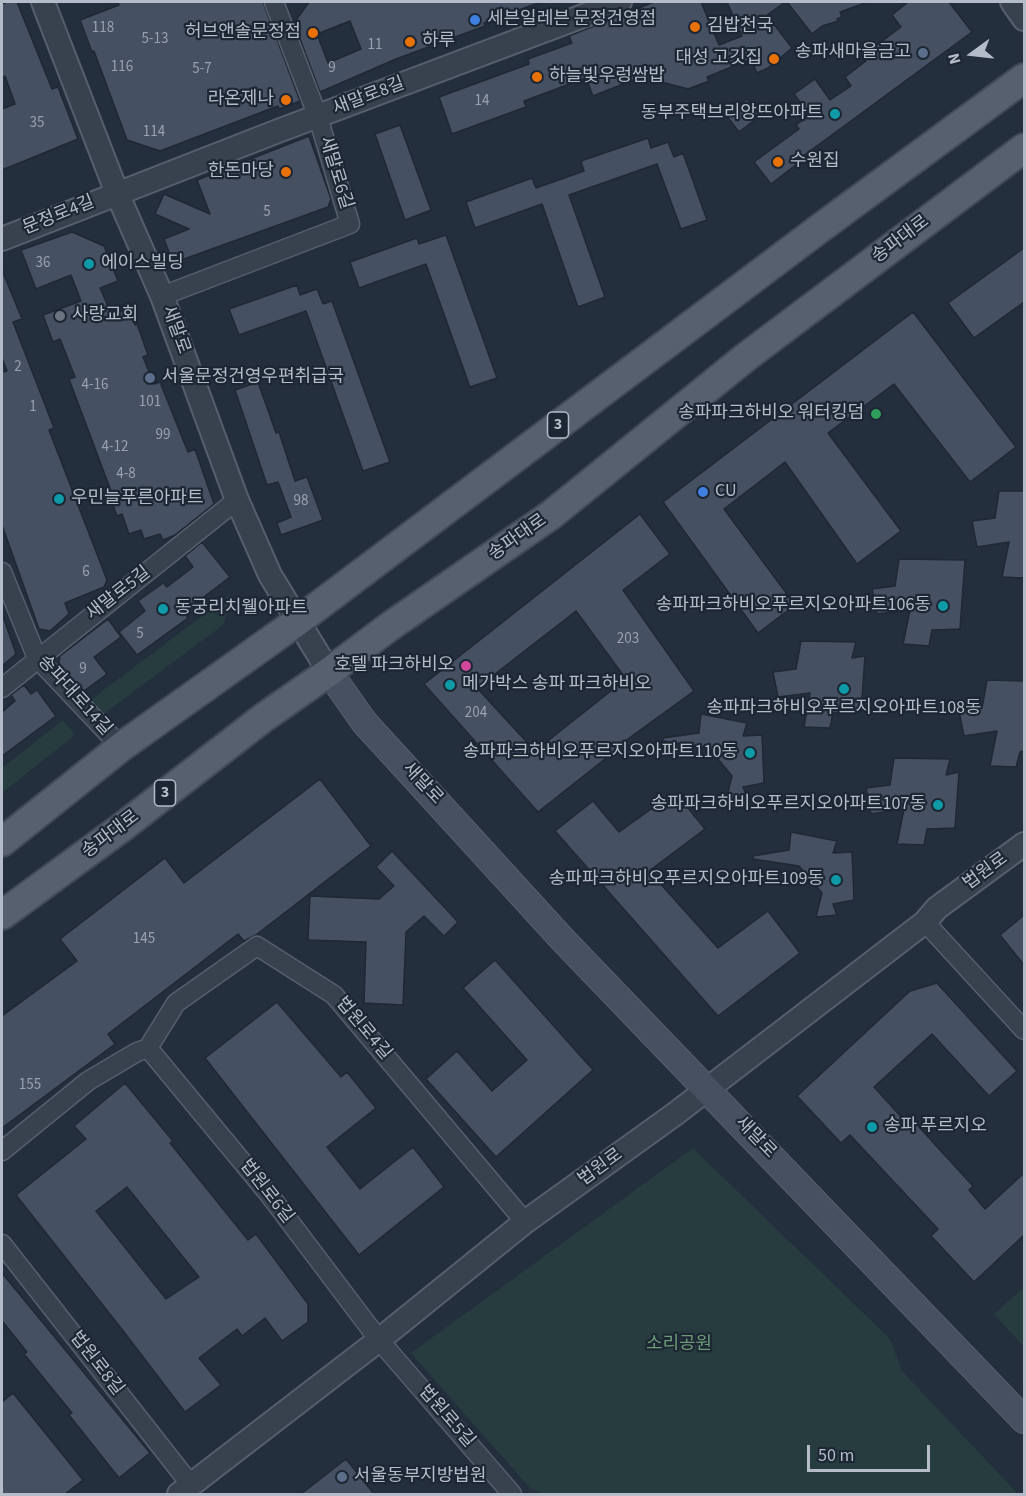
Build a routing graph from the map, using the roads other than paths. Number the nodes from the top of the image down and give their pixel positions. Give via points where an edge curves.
1 (45, 2) edge
2 (274, 2) edge
3 (620, 2) edge
4 (1012, 2) edge
5 (1024, 19) edge
6 (1024, 78) edge
7 (318, 117) junction
8 (1024, 148) edge
9 (117, 193) junction
10 (2, 236) edge
11 (162, 296) junction
12 (237, 500) junction
13 (2, 574) edge
14 (298, 621) junction
15 (37, 658) junction
16 (329, 672) junction
17 (2, 687) edge
18 (121, 747) junction
19 (2, 842) edge
20 (1024, 844) edge
21 (2, 915) edge
22 (925, 922) junction
23 (1024, 1030) edge
24 (148, 1048) junction
25 (707, 1088) junction
26 (2, 1150) edge
27 (525, 1222) junction
28 (2, 1244) edge
29 (379, 1340) junction
30 (1024, 1420) edge
31 (185, 1490) edge
32 (512, 1494) edge

1 - 9 street, 새말로
2 - 7 street, 새말로6길
3 - 7 street, 새말로8길
4 - 5 street
6 - 14 main road, 3
7 - 9 street, 새말로8길
7 - 11 street, 새말로6길 via 350,224
8 - 16 main road, 송파대로 / 3 via 746,357 550,516
9 - 10 street, 문정로4길
9 - 11 street, 새말로
11 - 12 street, 새말로
12 - 14 street, 새말로 via 270,575
12 - 15 street, 새말로5길
13 - 15 street, 송파대로14길
14 - 16 street, 새말로
14 - 18 main road, 3
15 - 17 street, 새말로5길
15 - 18 street, 송파대로14길
16 - 21 main road, 송파대로 / 3
16 - 25 main road, 새말로 via 364,722 563,940
18 - 19 main road, 3
20 - 22 street, 법원로 via 937,908
22 - 23 street
22 - 25 street, 법원로
24 - 26 street via 88,1081
24 - 27 street, 법원로4길 via 176,1003 257,946 334,995
24 - 29 street, 법원로6길 via 268,1193
25 - 27 street, 법원로
25 - 30 main road, 새말로
27 - 29 street, 법원로
28 - 31 street, 법원로8길
29 - 31 street, 법원로
29 - 32 street, 법원로5길

